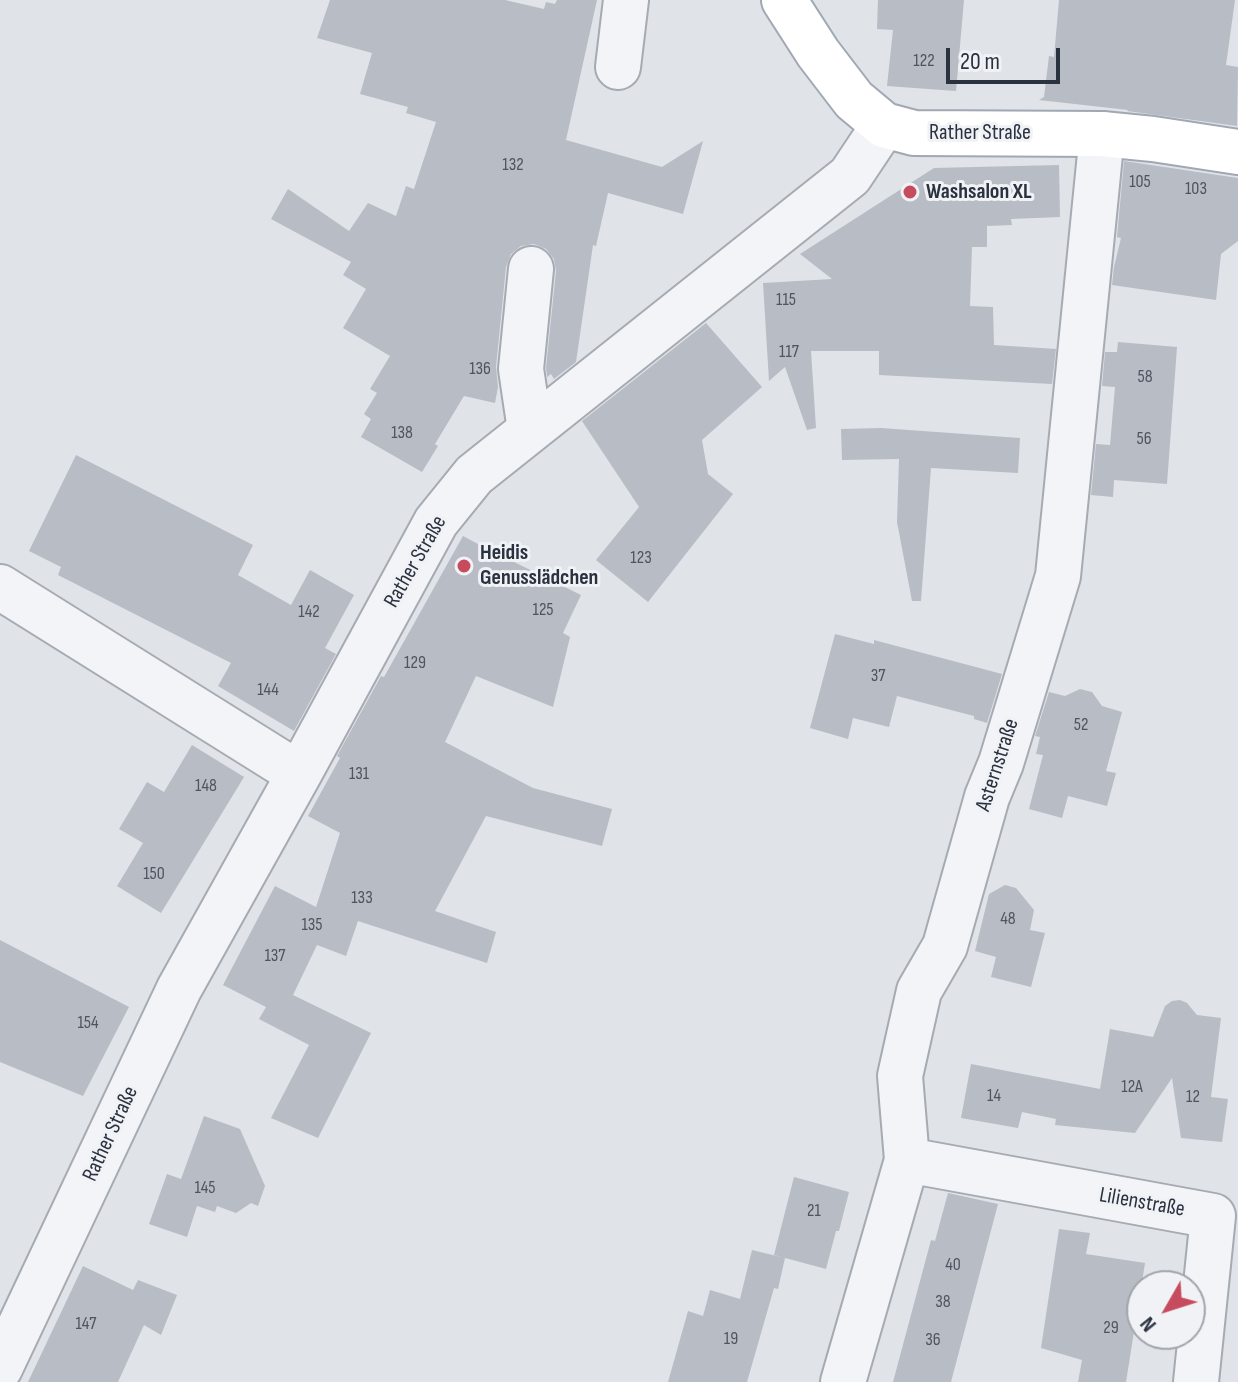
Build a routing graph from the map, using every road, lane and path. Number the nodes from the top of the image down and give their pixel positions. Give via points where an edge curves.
1 (626, 0) edge
2 (784, 0) edge
3 (618, 67) dead end
4 (884, 125) junction
5 (1102, 134) junction
6 (1238, 152) edge
7 (531, 269) dead end
8 (530, 430) junction
9 (0, 587) edge
10 (299, 774) junction
11 (907, 1160) junction
12 (0, 1368) edge
13 (843, 1382) edge
14 (1196, 1382) edge

1 - 3 street
2 - 4 main road via 854,100
4 - 5 main road, Rather Straße via 914,133
4 - 8 street, Rather Straße via 850,176
5 - 6 main road, Rather Straße
5 - 11 street, Asternstraße via 1058,576 945,946 919,991 900,1076
7 - 8 street via 521,369
8 - 10 street, Rather Straße via 474,475 436,522
9 - 10 street
10 - 12 street, Rather Straße via 179,989
11 - 13 street, Asternstraße
11 - 14 street, Lilienstraße via 1213,1216

